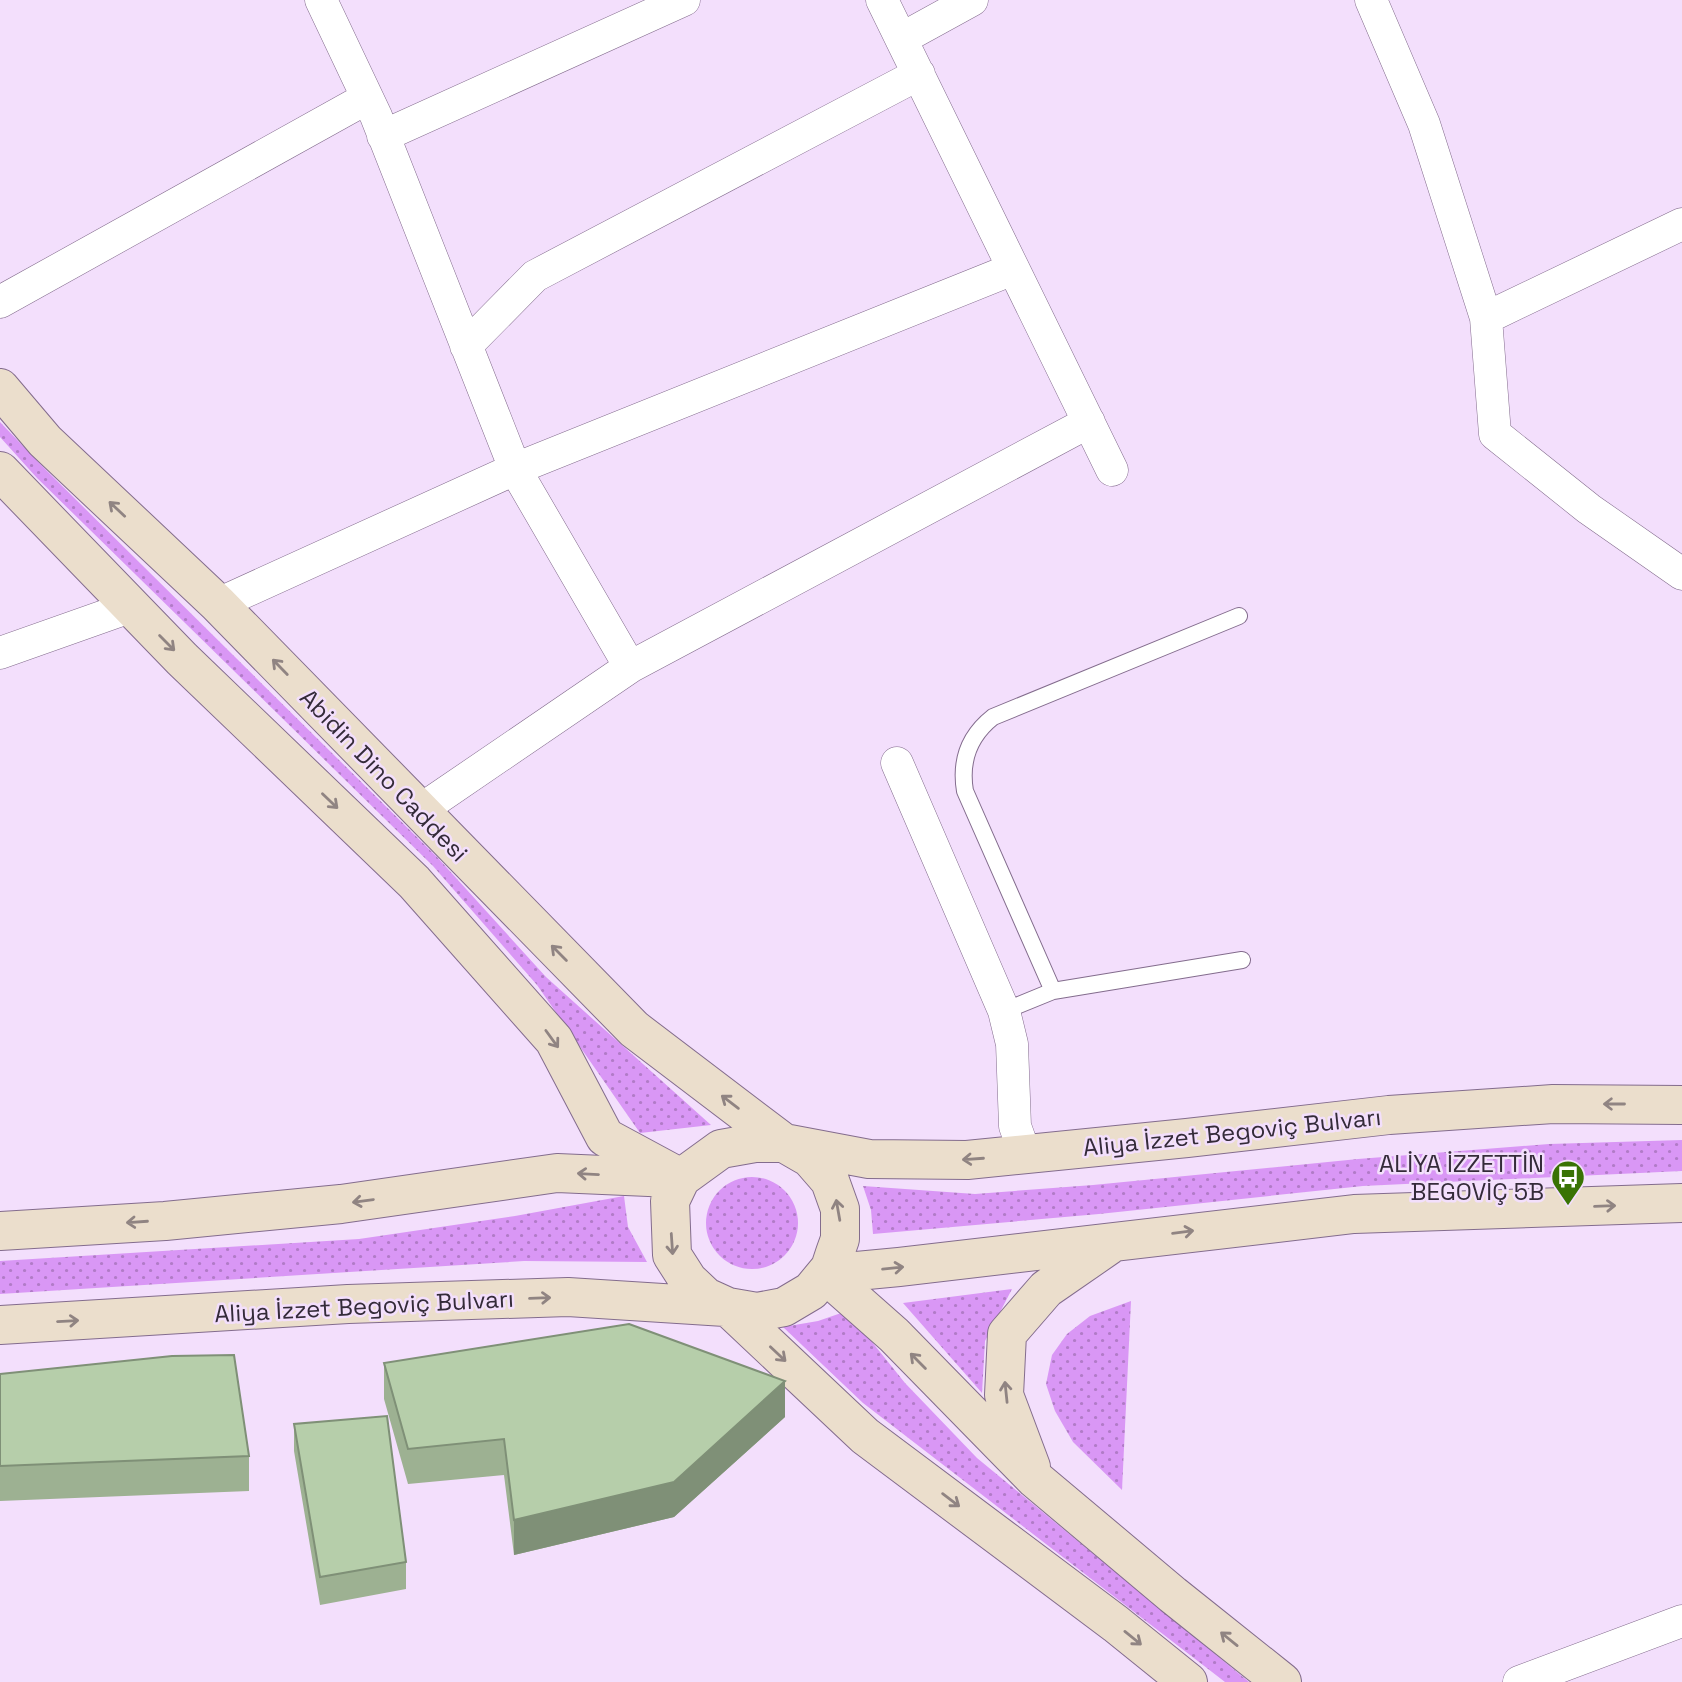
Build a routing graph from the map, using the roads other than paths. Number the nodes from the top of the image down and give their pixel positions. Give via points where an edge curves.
1 (321, 0) edge
2 (684, 0) edge
3 (882, 0) edge
4 (972, 0) edge
5 (1371, 0) edge
6 (901, 39) junction
7 (919, 75) junction
8 (367, 98) junction
9 (383, 136) junction
10 (1682, 225) edge
11 (1013, 269) junction
12 (0, 302) edge
13 (1486, 318) junction
14 (466, 346) junction
15 (0, 388) edge
16 (1088, 422) junction
17 (515, 469) junction
18 (1112, 470) dead end
19 (0, 471) edge
20 (1682, 574) edge
21 (218, 604) junction
22 (130, 607) junction
23 (1238, 616) dead end
24 (0, 653) edge
25 (630, 667) junction
26 (897, 763) dead end
27 (419, 811) junction
28 (1242, 960) dead end
29 (1053, 992) junction
30 (1004, 1011) junction
31 (1682, 1105) edge
32 (784, 1143) junction
33 (1025, 1154) junction
34 (681, 1178) junction
35 (1682, 1203) edge
36 (0, 1231) edge
37 (1115, 1241) junction
38 (825, 1274) junction
39 (728, 1307) junction
40 (0, 1325) edge
41 (1035, 1479) junction
42 (1682, 1621) edge
43 (1188, 1682) edge
44 (1282, 1682) edge
45 (1519, 1682) edge

1 - 8 street
2 - 9 street
3 - 6 street
4 - 6 street
5 - 13 street via 1424,124
6 - 7 street
7 - 11 street
7 - 14 street via 535,276
8 - 9 street
8 - 12 street
9 - 14 street
10 - 13 street
11 - 16 street
11 - 17 street
13 - 20 street via 1495,434 1589,509
14 - 17 street
21 -> 15 main road, Abidin Dino Caddesi via 45,440
16 - 18 street
16 - 25 street
17 - 21 street
17 - 25 street
19 - 22 main road
27 -> 21 main road, Abidin Dino Caddesi
22 - 24 street
22 -> 34 main road via 422,892 554,1040 605,1138
23 - 29 lane via 993,718 968,747 962,776 965,791
25 - 27 street
26 - 30 street
32 -> 27 main road, Abidin Dino Caddesi via 634,1029
28 - 29 lane
29 - 30 lane
30 - 33 street via 1012,1044 1016,1126
31 -> 33 main road, Aliya İzzet Begoviç Bulvarı via 1553,1104 1389,1115
33 -> 32 main road, Aliya İzzet Begoviç Bulvarı via 967,1160 869,1158
32 - 34 main road via 721,1149
38 -> 32 main road via 840,1240 840,1209 830,1181 810,1158
34 -> 36 main road via 557,1173 341,1204
34 -> 39 main road via 670,1201 672,1255 706,1297
37 -> 35 main road via 1354,1214
38 -> 37 main road
41 -> 37 main road via 1004,1395 1007,1334 1046,1289
38 - 39 main road via 811,1291 784,1307 757,1312
41 -> 38 main road via 894,1335
40 -> 39 main road, Aliya İzzet Begoviç Bulvarı via 348,1304 568,1297
39 -> 43 main road via 865,1436
44 -> 41 main road
42 - 45 street

